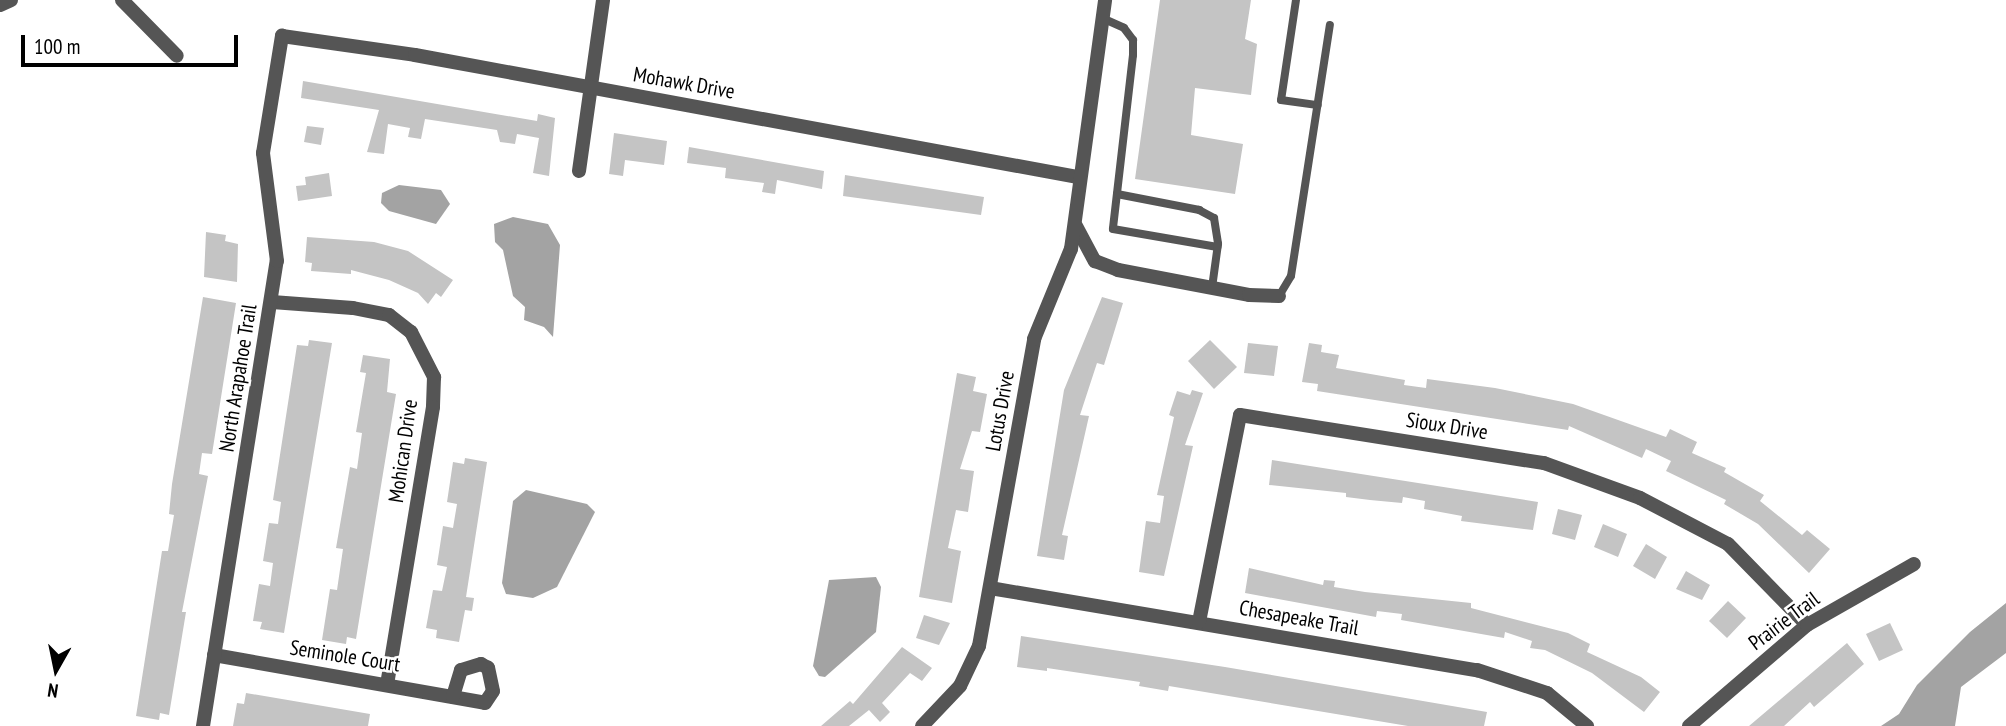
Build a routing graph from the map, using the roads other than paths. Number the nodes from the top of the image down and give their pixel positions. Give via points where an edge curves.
1 (11, 0) edge
2 (122, 0) edge
3 (603, 0) edge
4 (1105, 0) edge
5 (1296, 0) edge
6 (0, 5) edge
7 (1102, 18) junction
8 (1330, 25) dead end
9 (282, 36) joint
10 (177, 57) dead end
11 (591, 88) junction
12 (1318, 105) junction
13 (579, 171) dead end
14 (1077, 177) junction
15 (1117, 194) junction
16 (1074, 222) junction
17 (1217, 247) junction
18 (1212, 288) junction
19 (1279, 296) joint
20 (272, 302) junction
21 (1914, 564) dead end
22 (990, 588) junction
23 (1199, 622) junction
24 (1807, 625) junction
25 (214, 656) junction
26 (387, 684) junction
27 (453, 697) junction
28 (203, 726) edge
29 (922, 726) edge
30 (1587, 726) edge
31 (1689, 726) edge

1 - 6 street
2 - 10 street
3 - 11 street
4 - 7 street, Lotus Drive
5 - 12 lane via 1281,100
7 - 14 street, Lotus Drive
7 - 15 lane via 1124,28 1133,40
8 - 12 lane
9 - 11 street, Mohawk Drive
9 - 20 street, North Arapahoe Trail via 263,153 277,261
11 - 13 street
11 - 14 street, Mohawk Drive
12 - 19 lane via 1291,276
14 - 16 street, Lotus Drive
15 - 17 lane via 1199,209 1214,218
15 - 17 lane via 1113,229
16 - 18 street via 1095,261 1118,270
16 - 22 street, Lotus Drive via 1070,249 1034,339
17 - 18 lane
18 - 19 street
20 - 25 street, North Arapahoe Trail
20 - 26 street, Mohican Drive via 354,308 389,316 411,332 434,377 433,407
21 - 24 street, Prairie Trail
22 - 23 street, Chesapeake Trail
22 - 29 street, Lotus Drive via 971,666 945,706
23 - 24 street, Sioux Drive via 1240,415 1544,463 1640,498 1728,544
23 - 30 street, Chesapeake Trail via 1476,670 1547,692
24 - 31 street, Prairie Trail
25 - 26 street, Seminole Court
25 - 28 street, North Arapahoe Trail
26 - 27 street, Seminole Court
27 - 27 street, Seminole Court via 485,703 494,691 491,674 481,664 461,670

